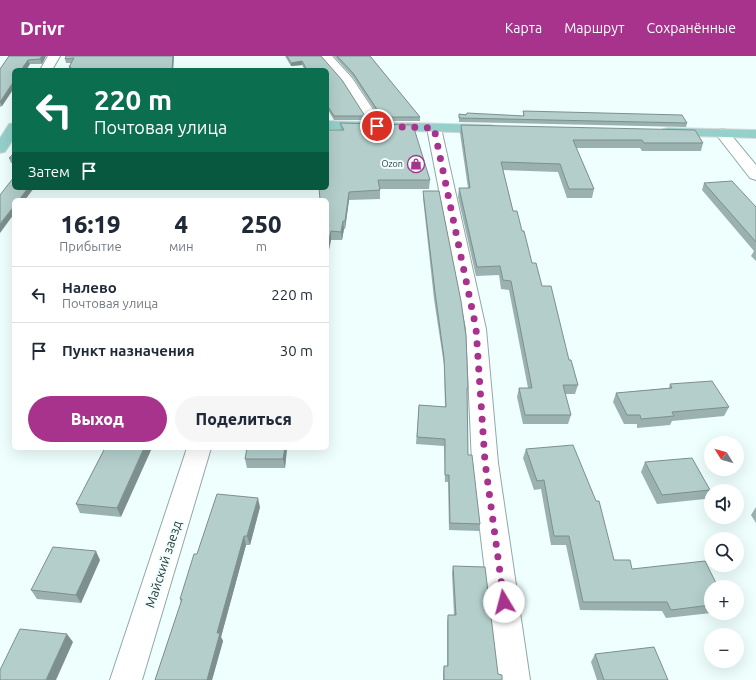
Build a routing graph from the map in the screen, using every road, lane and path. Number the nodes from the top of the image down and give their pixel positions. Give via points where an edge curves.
1 (54, 56) edge
2 (326, 56) edge
3 (47, 68) edge
4 (12, 122) edge
5 (0, 123) edge
6 (329, 125) edge
7 (377, 126) junction
8 (434, 128) junction
9 (506, 129) edge
10 (12, 130) edge
11 (658, 132) edge
12 (722, 134) junction
13 (756, 134) edge
14 (0, 149) edge
15 (756, 175) edge
16 (198, 450) edge
17 (126, 680) edge
18 (514, 680) edge

1 - 3 street
2 - 7 street via 348,81
4 - 5 main road
6 - 7 main road
7 - 8 main road
8 - 9 main road
8 - 18 street via 476,328 485,462
10 - 14 main road
11 - 12 main road
12 - 13 main road
12 - 15 street
16 - 17 street, Майский заезд

